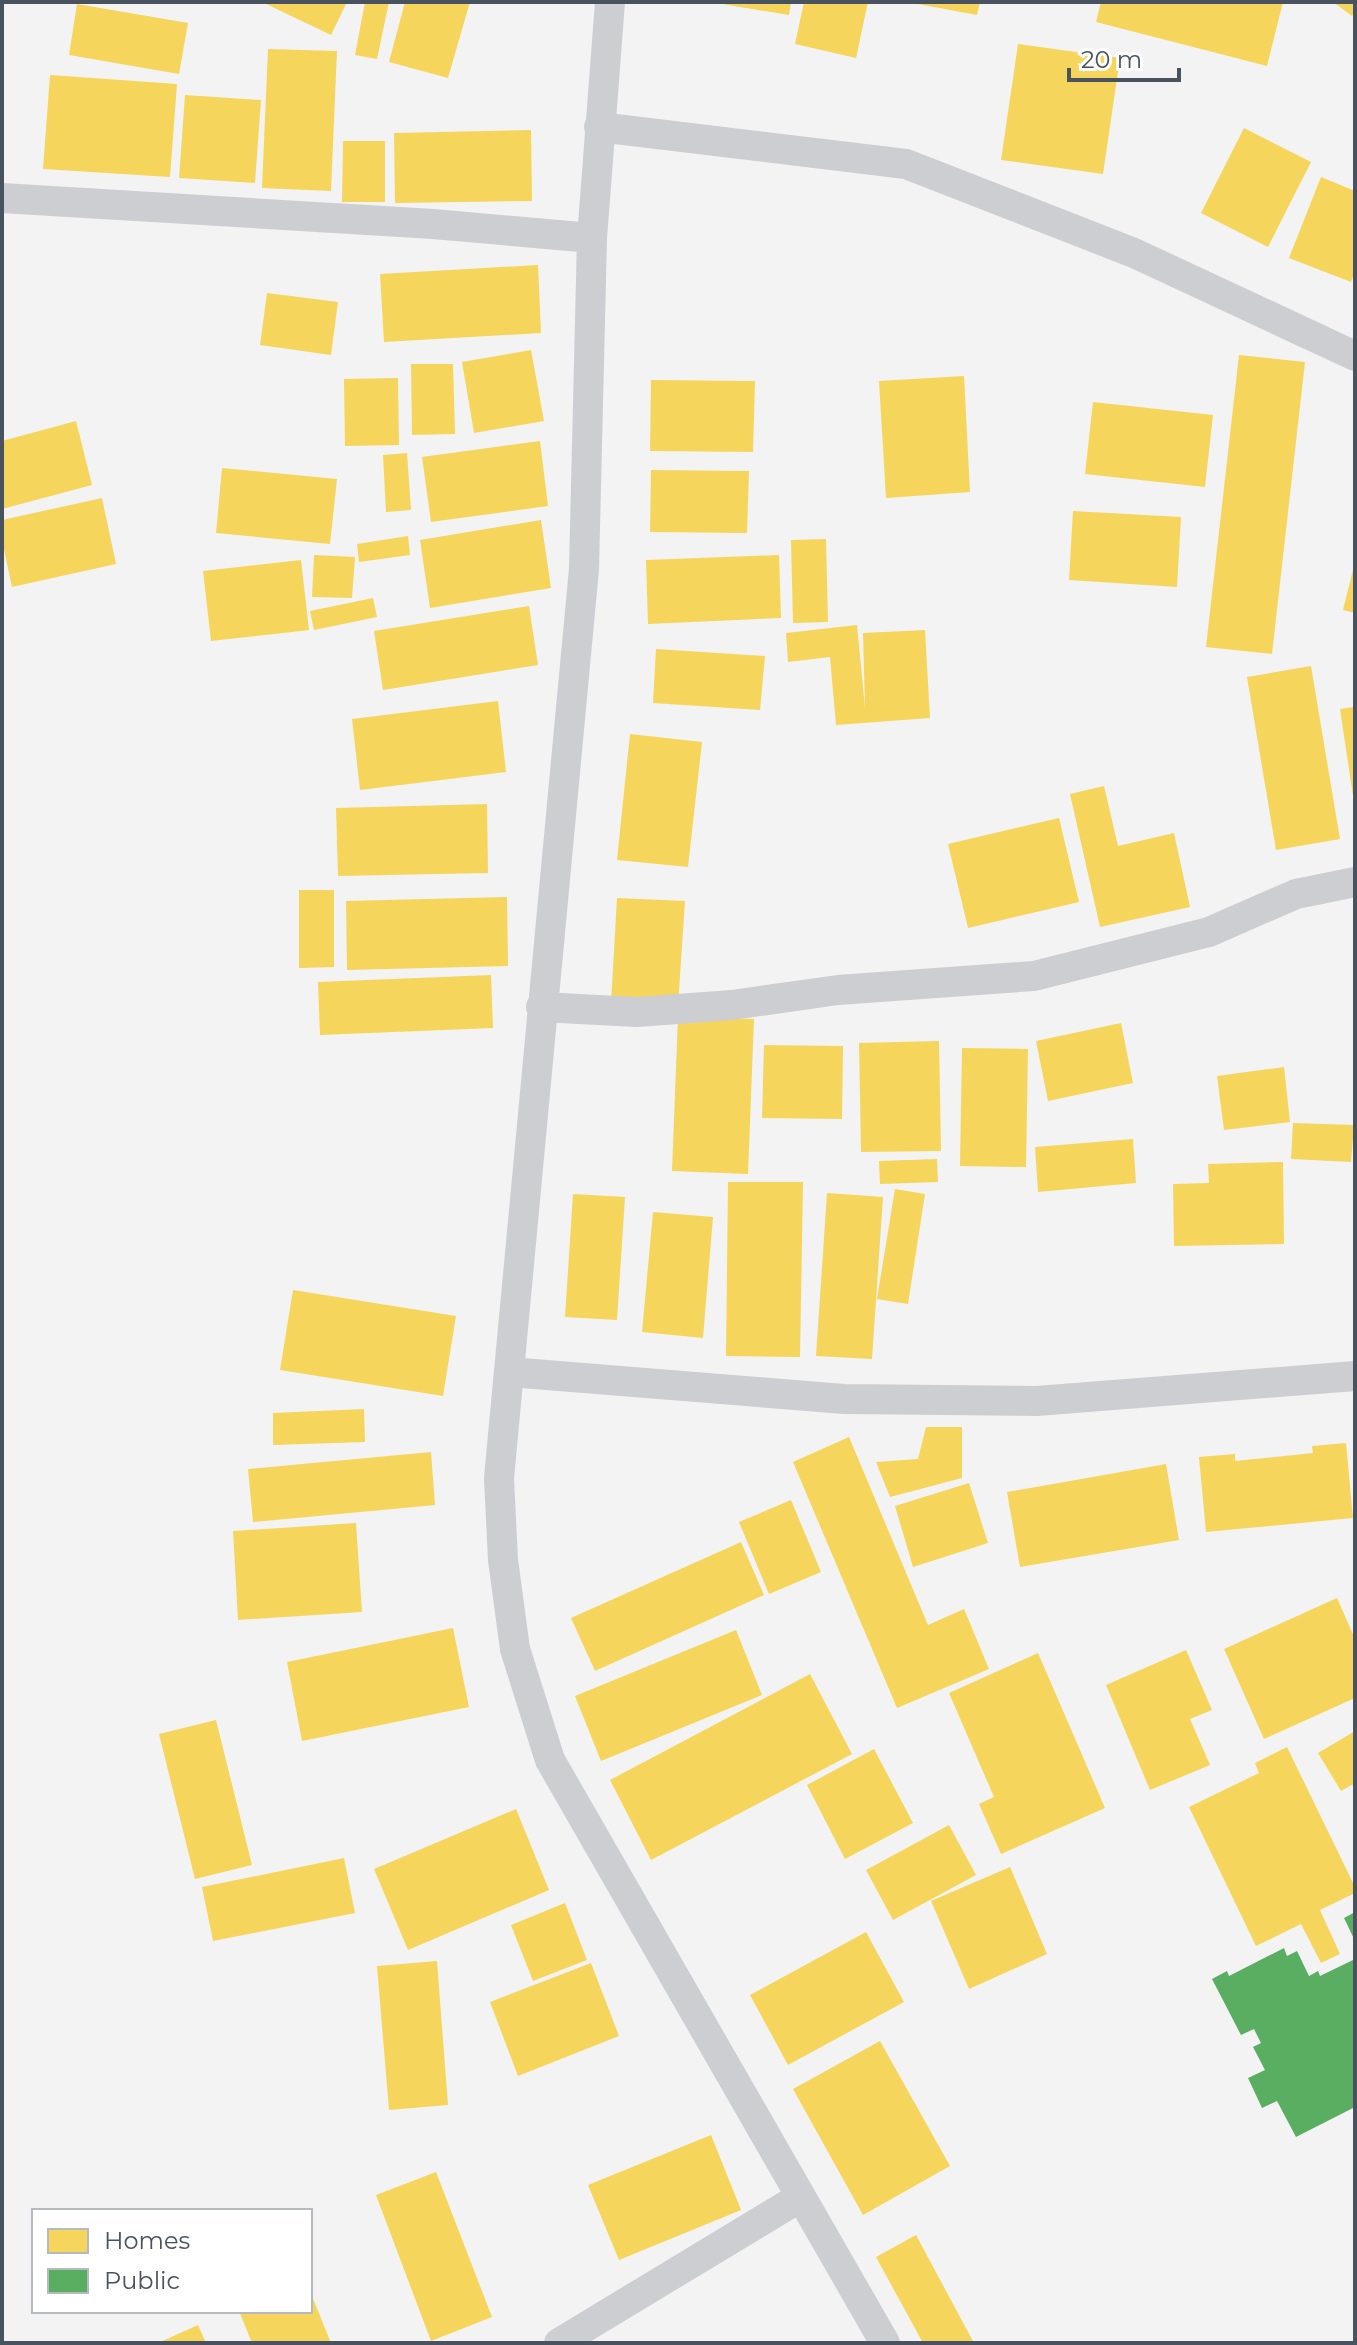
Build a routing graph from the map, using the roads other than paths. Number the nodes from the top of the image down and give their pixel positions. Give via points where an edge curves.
1 (610, 2) edge
2 (599, 127) junction
3 (2, 198) edge
4 (592, 238) junction
5 (1355, 356) edge
6 (1355, 882) edge
7 (541, 1007) junction
8 (509, 1372) junction
9 (1355, 1376) edge
10 (799, 2198) junction
11 (559, 2343) edge
12 (885, 2343) edge

1 - 2 street
2 - 4 street
2 - 5 street via 906,164 1134,253
3 - 4 street
4 - 7 street via 584,569
6 - 7 street via 1296,894 1209,932 1034,976 637,1012
7 - 8 street
8 - 9 street via 844,1399 1037,1401
8 - 10 street via 499,1478 503,1560 515,1649 550,1760
10 - 11 street
10 - 12 street

